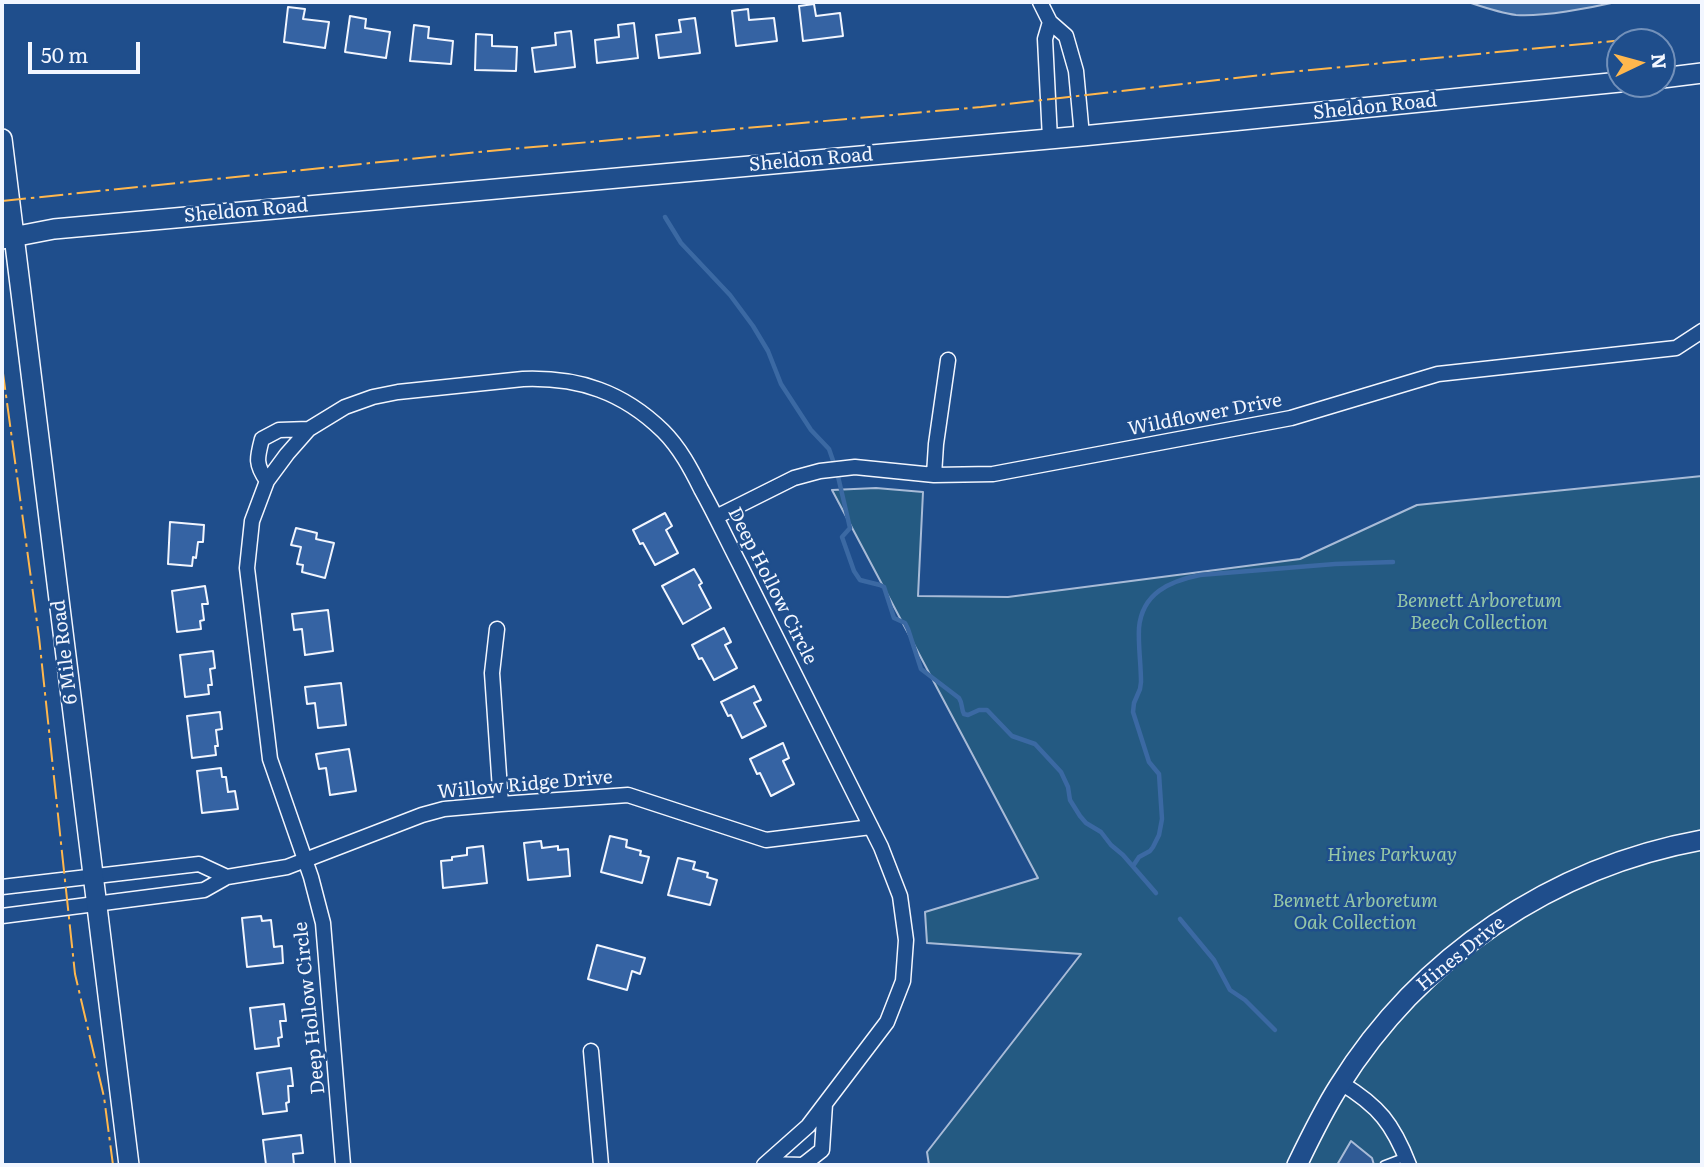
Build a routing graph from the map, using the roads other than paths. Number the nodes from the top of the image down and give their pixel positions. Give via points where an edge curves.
1 (1040, 2) edge
2 (1050, 22) junction
3 (1702, 73) edge
4 (1676, 76) edge
5 (1606, 83) edge
6 (1082, 136) junction
7 (2, 139) edge
8 (1050, 139) junction
9 (8, 238) edge
10 (1702, 331) edge
11 (948, 360) dead end
12 (309, 429) junction
13 (934, 475) junction
14 (267, 481) junction
15 (716, 517) junction
16 (497, 629) dead end
17 (501, 804) junction
18 (871, 827) junction
19 (1702, 840) edge
20 (304, 860) junction
21 (93, 876) junction
22 (227, 877) junction
23 (2, 887) edge
24 (96, 903) junction
25 (2, 916) edge
26 (591, 1051) dead end
27 (1341, 1083) junction
28 (825, 1103) junction
29 (1408, 1161) edge
30 (129, 1165) edge
31 (343, 1165) edge
32 (601, 1165) edge
33 (765, 1165) edge
34 (1297, 1165) edge
35 (1384, 1165) edge

1 - 2 street
2 - 6 street via 1066,36 1076,71
2 - 8 street via 1045,38
3 - 4 main road
5 - 6 main road, Sheldon Road
6 - 8 main road, Sheldon Road
7 - 9 main road, 6 Mile Road
8 - 9 main road, Sheldon Road via 142,220
9 - 21 main road, 6 Mile Road
10 - 13 street, Wildflower Drive via 1676,348 1438,374 1291,418 993,474
11 - 13 street
12 - 14 street, Deep Hollow Circle
12 - 14 street, Deep Hollow Circle via 279,430 262,439 257,461
12 - 15 street, Deep Hollow Circle via 345,407 386,394 523,379 582,383 623,400 665,433 685,458
13 - 15 street, Wildflower Drive via 855,467 820,471 794,478
14 - 20 street, Deep Hollow Circle via 251,528 247,568 270,760
15 - 18 street, Deep Hollow Circle
16 - 17 street via 492,673
17 - 18 street, Willow Ridge Drive via 628,795 766,840
17 - 20 street, Willow Ridge Drive via 422,816
18 - 28 street, Deep Hollow Circle via 900,896 906,940 903,981 887,1022
19 - 27 main road, Hines Drive via 1602,867 1498,922 1404,1002
20 - 22 street, Willow Ridge Drive
20 - 31 street, Deep Hollow Circle via 323,923
21 - 22 street via 199,864
21 - 23 street
21 - 24 main road, 6 Mile Road
22 - 24 street, Willow Ridge Drive via 204,890
24 - 25 street, Willow Ridge Drive
24 - 30 main road, 6 Mile Road
26 - 32 street
27 - 29 street via 1375,1107
27 - 34 main road, Hines Drive
28 - 33 street, Deep Hollow Circle via 808,1126
28 - 33 street, Deep Hollow Circle via 822,1150 803,1165
29 - 35 lane

